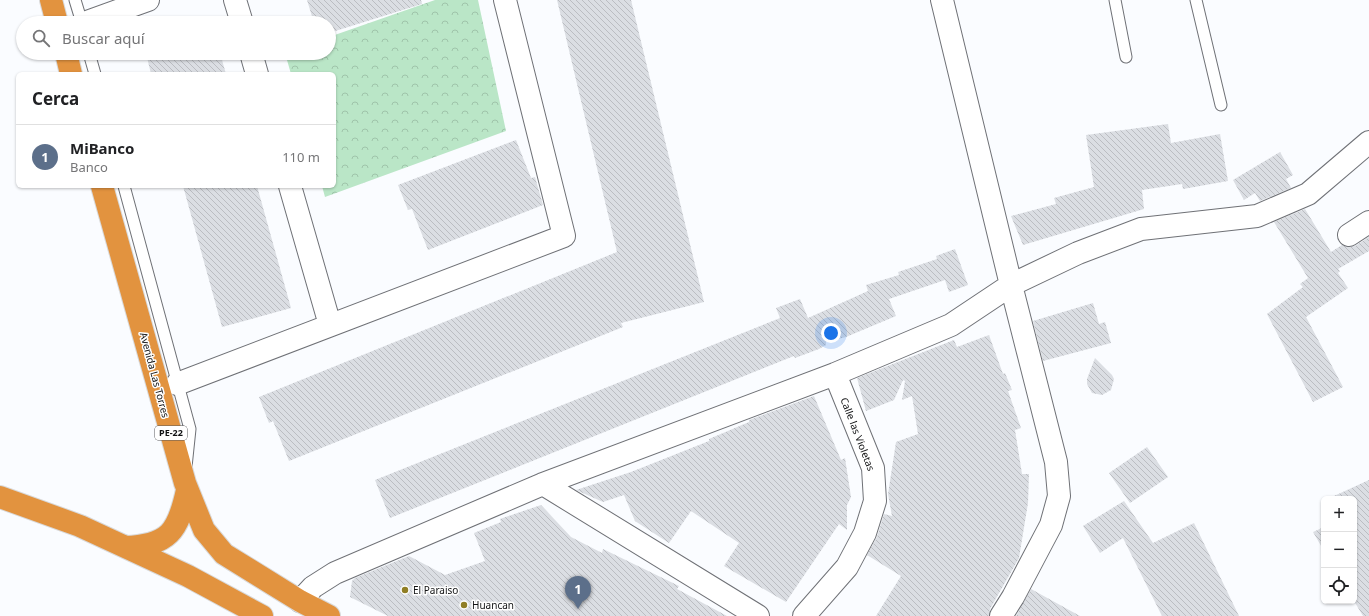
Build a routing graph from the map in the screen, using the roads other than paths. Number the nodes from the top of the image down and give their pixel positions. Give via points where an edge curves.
1 (51, 0) edge
2 (76, 0) edge
3 (148, 0) edge
4 (235, 0) edge
5 (505, 0) edge
6 (942, 0) edge
7 (1115, 0) edge
8 (1196, 0) edge
9 (55, 16) edge
10 (81, 16) edge
11 (103, 16) edge
12 (240, 16) edge
13 (1126, 58) dead end
14 (68, 60) edge
15 (91, 60) edge
16 (253, 60) edge
17 (71, 72) edge
18 (94, 72) edge
19 (256, 72) edge
20 (1221, 105) dead end
21 (1369, 142) edge
22 (103, 188) edge
23 (125, 188) edge
24 (291, 188) edge
25 (1369, 222) edge
26 (1349, 235) dead end
27 (1011, 285) junction
28 (330, 325) junction
29 (835, 374) junction
30 (177, 384) junction
31 (543, 484) junction
32 (186, 487) junction
33 (0, 498) edge
34 (125, 547) junction
35 (300, 601) junction
36 (262, 616) edge
37 (328, 616) edge
38 (758, 616) edge
39 (804, 616) edge
40 (1001, 616) edge

1 - 9 highway
2 - 10 lane
3 - 11 street
4 - 12 street
5 - 28 street via 564,236
6 - 27 street
7 - 13 lane
8 - 20 lane
14 - 17 highway
15 - 18 lane
16 - 19 street
21 - 27 street via 1308,194 1257,216 1141,229 1078,253
22 - 32 highway, Avenida Las Torres / PE-22
23 - 30 lane
24 - 28 street
25 - 26 street
27 - 29 street via 951,325
27 - 40 street via 1056,462 1059,496 1051,525
28 - 30 street
29 - 31 street
29 - 39 street, Calle las Violetas via 873,468 875,502 864,533 846,566
30 - 32 lane via 190,429
31 - 35 street via 335,573 313,587
31 - 38 street
32 - 34 highway via 179,521 161,542
32 - 35 highway, Avenida Las Torres / PE-22 via 204,530 224,554
33 - 34 highway via 80,526
34 - 36 highway via 188,576
35 - 37 highway, Avenida Las Torres / PE-22

